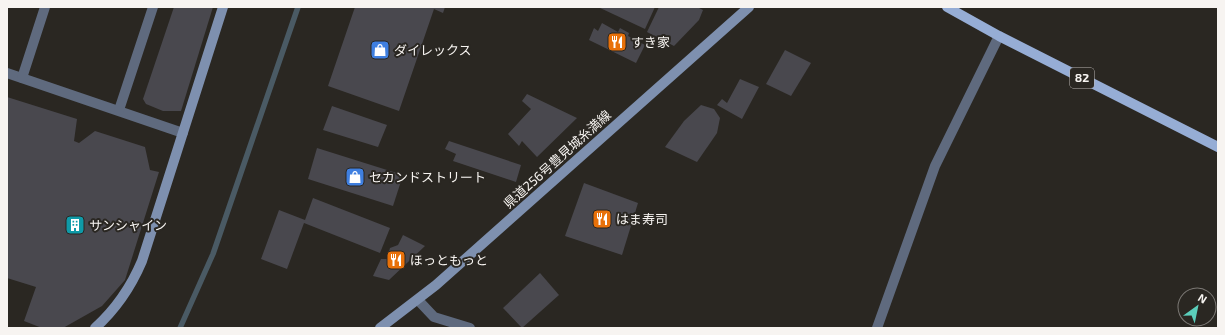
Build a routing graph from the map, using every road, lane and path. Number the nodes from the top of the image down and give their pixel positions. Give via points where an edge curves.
1 (46, 7) edge
2 (153, 7) edge
3 (223, 7) edge
4 (749, 7) edge
5 (947, 7) edge
6 (999, 36) junction
7 (7, 73) edge
8 (22, 78) junction
9 (119, 110) junction
10 (183, 133) junction
11 (1218, 147) edge
12 (418, 300) junction
13 (95, 328) edge
14 (380, 328) edge
15 (470, 328) edge
16 (877, 328) edge

1 - 8 street
2 - 9 street
3 - 10 main road
4 - 12 main road, 県道256号豊見城糸満線
5 - 6 main road, 82
6 - 11 main road, 82
6 - 16 street via 935,166
7 - 8 street
8 - 9 street
9 - 10 street
10 - 13 main road via 136,275 112,312
12 - 14 main road, 県道256号豊見城糸満線
12 - 15 street via 434,317

